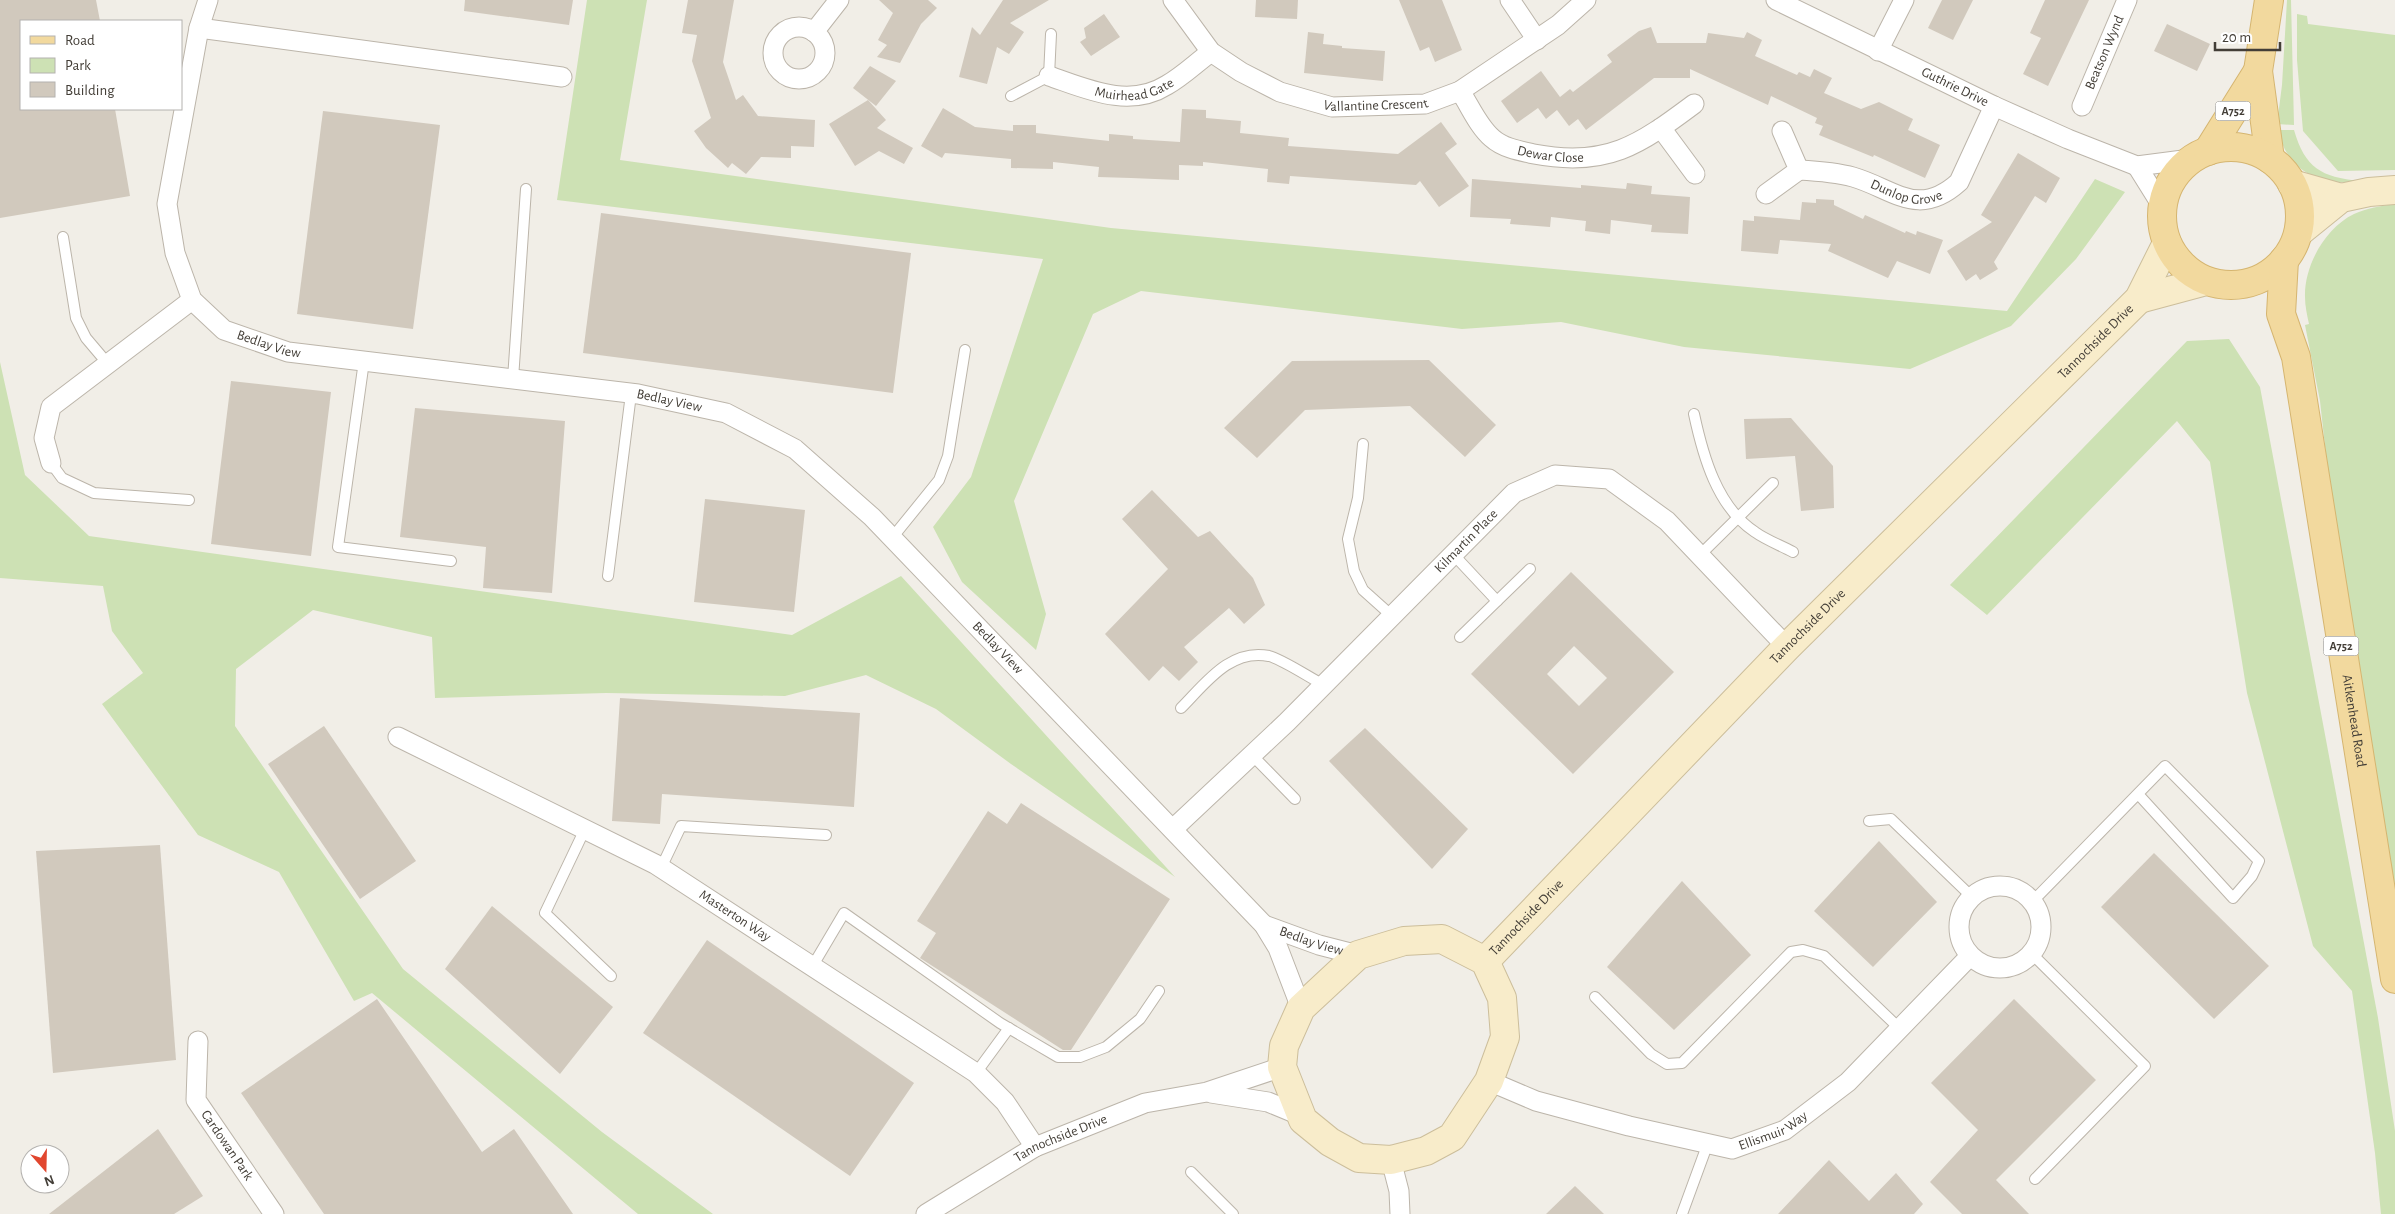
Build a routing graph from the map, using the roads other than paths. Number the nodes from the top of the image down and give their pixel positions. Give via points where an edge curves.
1 (208, 0) edge
2 (839, 0) edge
3 (1173, 0) edge
4 (1510, 0) edge
5 (1586, 0) edge
6 (1776, 0) edge
7 (1904, 0) edge
8 (2127, 0) edge
9 (2269, 0) edge
10 (199, 28) junction
11 (814, 32) dead end
12 (1051, 34) dead end
13 (1537, 40) junction
14 (1878, 51) junction
15 (1211, 52) junction
16 (2258, 71) junction
17 (1048, 76) junction
18 (562, 77) dead end
19 (1460, 90) junction
20 (1010, 96) dead end
21 (1694, 104) dead end
22 (1994, 106) junction
23 (2082, 106) dead end
24 (1661, 128) junction
25 (1782, 131) dead end
26 (2200, 155) junction
27 (2270, 159) junction
28 (2137, 166) junction
29 (1799, 170) junction
30 (1695, 174) dead end
31 (2292, 184) junction
32 (526, 189) dead end
33 (2395, 190) edge
34 (1766, 194) dead end
35 (2341, 198) junction
36 (2162, 206) junction
37 (2298, 232) junction
38 (62, 236) dead end
39 (2167, 243) junction
40 (2284, 260) junction
41 (2206, 281) junction
42 (2242, 285) junction
43 (2139, 299) junction
44 (192, 300) junction
45 (2281, 314) junction
46 (965, 350) dead end
47 (364, 361) junction
48 (108, 364) junction
49 (513, 379) junction
50 (631, 394) junction
51 (1694, 414) dead end
52 (1363, 444) dead end
53 (51, 464) joint
54 (1773, 483) dead end
55 (189, 500) dead end
56 (1738, 518) junction
57 (892, 538) junction
58 (1793, 552) dead end
59 (1454, 554) junction
60 (1700, 555) junction
61 (451, 561) dead end
62 (1530, 569) dead end
63 (608, 576) dead end
64 (1497, 600) junction
65 (1392, 616) junction
66 (1460, 637) dead end
67 (1787, 647) junction
68 (1324, 685) junction
69 (1181, 708) dead end
70 (398, 737) dead end
71 (1252, 755) junction
72 (2138, 794) junction
73 (1295, 799) dead end
74 (1869, 821) dead end
75 (585, 829) junction
76 (1173, 830) junction
77 (826, 834) dead end
78 (661, 868) junction
79 (1972, 897) junction
80 (2033, 901) junction
81 (1264, 925) junction
82 (2032, 954) junction
83 (1358, 955) junction
84 (1970, 956) junction
85 (1485, 961) junction
86 (812, 966) junction
87 (611, 976) dead end
88 (2395, 979) edge
89 (1159, 992) dead end
90 (1595, 997) dead end
91 (1301, 1008) junction
92 (1009, 1028) junction
93 (1900, 1029) junction
94 (198, 1042) dead end
95 (1282, 1067) junction
96 (976, 1073) junction
97 (1489, 1081) junction
98 (1207, 1092) junction
99 (1302, 1116) junction
100 (1708, 1144) junction
101 (1035, 1146) junction
102 (1391, 1160) junction
103 (1191, 1172) dead end
104 (2035, 1179) dead end
105 (932, 1212) edge
106 (274, 1214) edge
107 (1233, 1214) edge
108 (1400, 1214) edge
109 (1682, 1214) edge

1 - 10 street, Bedlay View
2 - 11 street
3 - 15 street, Vallantine Crescent
4 - 13 street
5 - 13 street, Vallantine Crescent
6 - 14 street, Guthrie Drive
7 - 14 street
8 - 23 street, Beatson Wynd
9 - 16 main road, A752
10 - 18 street
10 - 44 street, Bedlay View via 167,204 175,253
12 - 17 lane
13 - 19 street, Vallantine Crescent
14 - 22 street, Guthrie Drive
15 - 17 street, Muirhead Gate via 1166,86 1137,97 1101,94
15 - 19 street, Vallantine Crescent via 1280,92 1332,107 1425,104
16 - 26 main road, A752
16 - 27 main road, A752
17 - 20 lane
19 - 24 street, Dewar Close via 1492,139 1524,152 1571,158 1609,155 1641,142
21 - 24 street, Dewar Close
22 - 28 street, Guthrie Drive
22 - 29 street, Dunlop Grove via 1959,182 1950,190 1927,199 1903,198 1854,178
24 - 30 street
25 - 29 street
26 - 27 main road via 2229,147 2250,150
26 - 28 street
26 - 36 main road via 2177,172 2167,188
27 - 31 main road
28 - 36 street
29 - 34 street
31 - 35 street
31 - 37 main road via 2298,199
32 - 49 lane
33 - 35 street
35 - 37 street
36 - 39 main road via 2162,225
37 - 40 main road
38 - 48 lane via 76,318 86,338
39 - 41 main road via 2189,272
39 - 43 street, Tannochside Drive
40 - 42 main road via 2272,272
40 - 45 main road, Aitkenhead Road / A752
41 - 42 main road
41 - 43 street, Tannochside Drive
42 - 45 main road
43 - 67 street, Tannochside Drive
44 - 47 street, Bedlay View via 224,330 288,352
44 - 48 street
45 - 88 main road, Aitkenhead Road / A752 via 2296,357
46 - 57 lane via 948,456 939,480
47 - 49 street, Bedlay View
47 - 61 lane via 338,547
48 - 53 street via 52,407 44,438
49 - 50 street, Bedlay View
50 - 57 street, Bedlay View via 726,413 796,449
50 - 63 lane
51 - 56 lane via 1711,476
52 - 65 lane via 1358,498 1348,539 1354,571 1363,590
53 - 55 lane via 62,478 94,493
54 - 56 lane
56 - 58 lane via 1755,532
56 - 60 lane
57 - 76 street, Bedlay View
59 - 60 street, Kilmartin Place via 1514,492 1555,476 1610,479 1667,521
59 - 64 lane
59 - 65 street, Kilmartin Place
60 - 67 street, Kilmartin Place
62 - 64 lane
64 - 66 lane
65 - 68 street, Kilmartin Place
67 - 85 street, Tannochside Drive
68 - 69 lane via 1271,656 1249,655 1220,668
68 - 71 street, Kilmartin Place
70 - 75 street, Masterton Way
71 - 73 lane
71 - 76 street, Kilmartin Place
72 - 72 lane via 2165,766 2259,860 2252,876 2233,898
72 - 80 lane
74 - 79 lane via 1891,819
75 - 78 street, Masterton Way
75 - 87 lane via 545,912
76 - 81 street, Bedlay View
77 - 78 lane via 681,826
78 - 86 street, Masterton Way
79 - 80 street via 1995,886 2021,891
79 - 84 street via 1963,908 1959,922 1962,944
80 - 82 street via 2041,920 2041,935
81 - 83 street, Bedlay View via 1318,946
81 - 91 street, Bedlay View via 1278,948
82 - 84 street via 2007,968 1992,968
82 - 104 lane via 2145,1066
83 - 85 street, Tannochside Drive via 1404,941 1442,939
83 - 91 street, Tannochside Drive
84 - 93 street, Ellismuir Way
85 - 97 street, Tannochside Drive via 1502,998 1505,1037
86 - 92 lane via 844,913
86 - 96 street, Masterton Way
89 - 92 lane via 1140,1019 1106,1047 1080,1057 1058,1057
90 - 93 lane via 1652,1054 1667,1064 1682,1063 1791,952 1803,950 1824,956
91 - 95 street, Tannochside Drive via 1284,1046
92 - 96 lane
93 - 100 street, Ellismuir Way via 1848,1082 1785,1130 1732,1149
94 - 106 street, Cardowan Park via 196,1100
95 - 98 street, Tannochside Drive
95 - 99 street, Tannochside Drive
96 - 101 street, Masterton Way via 1005,1102
97 - 100 street, Ellismuir Way via 1536,1101
97 - 102 street, Tannochside Drive via 1452,1137 1426,1150
98 - 99 street, Tannochside Drive via 1268,1102
98 - 101 street, Tannochside Drive via 1145,1102
99 - 102 street, Tannochside Drive via 1330,1142 1359,1158
100 - 109 lane
101 - 105 street, Tannochside Drive
102 - 108 street via 1399,1191
103 - 107 lane

